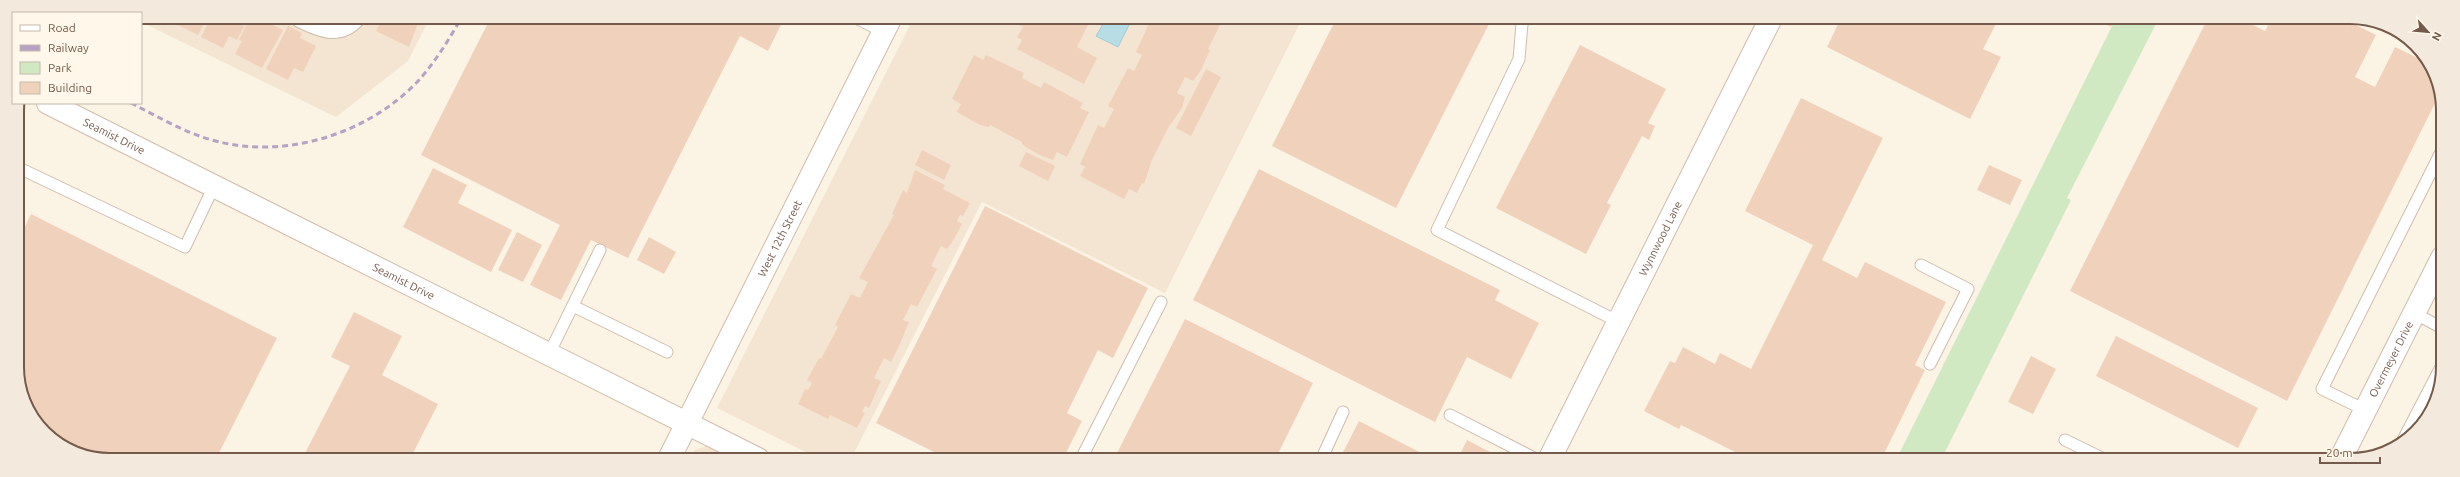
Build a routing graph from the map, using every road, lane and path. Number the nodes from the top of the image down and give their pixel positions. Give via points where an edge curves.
1 (318, 24) edge
2 (338, 24) edge
3 (1522, 24) edge
4 (1768, 24) edge
5 (888, 25) edge
6 (50, 104) edge
7 (2436, 162) edge
8 (24, 170) edge
9 (214, 186) junction
10 (600, 250) dead end
11 (1921, 265) dead end
12 (2436, 270) edge
13 (1161, 302) dead end
14 (573, 306) junction
15 (2414, 313) junction
16 (1619, 322) junction
17 (2436, 325) edge
18 (667, 352) dead end
19 (549, 354) junction
20 (1930, 364) dead end
21 (2435, 379) edge
22 (2365, 410) junction
23 (1343, 412) dead end
24 (1450, 415) dead end
25 (687, 424) junction
26 (2407, 432) edge
27 (2066, 440) dead end
28 (672, 453) edge
29 (746, 453) edge
30 (1086, 453) edge
31 (1324, 453) edge
32 (1524, 453) edge
33 (1553, 453) edge
34 (2092, 453) edge
35 (2344, 453) edge

1 - 2 street via 325,27
3 - 16 lane via 1519,59 1437,230
4 - 16 street, Wynnwood Lane
5 - 25 street, West 12th Street
6 - 9 street, Seamist Drive
7 - 22 lane via 2322,389
8 - 9 lane via 185,247
9 - 19 street, Seamist Drive
10 - 14 lane
11 - 20 lane via 1968,288
12 - 15 street, Overmeyer Drive
13 - 30 lane
14 - 18 lane
14 - 19 lane
15 - 17 lane
15 - 22 street, Overmeyer Drive
16 - 33 street, Wynnwood Lane
19 - 25 street, Seamist Drive
21 - 26 lane
22 - 35 street, Overmeyer Drive
23 - 31 lane
24 - 32 lane
25 - 28 street, West 12th Street
25 - 29 street, Seamist Drive
27 - 34 lane

